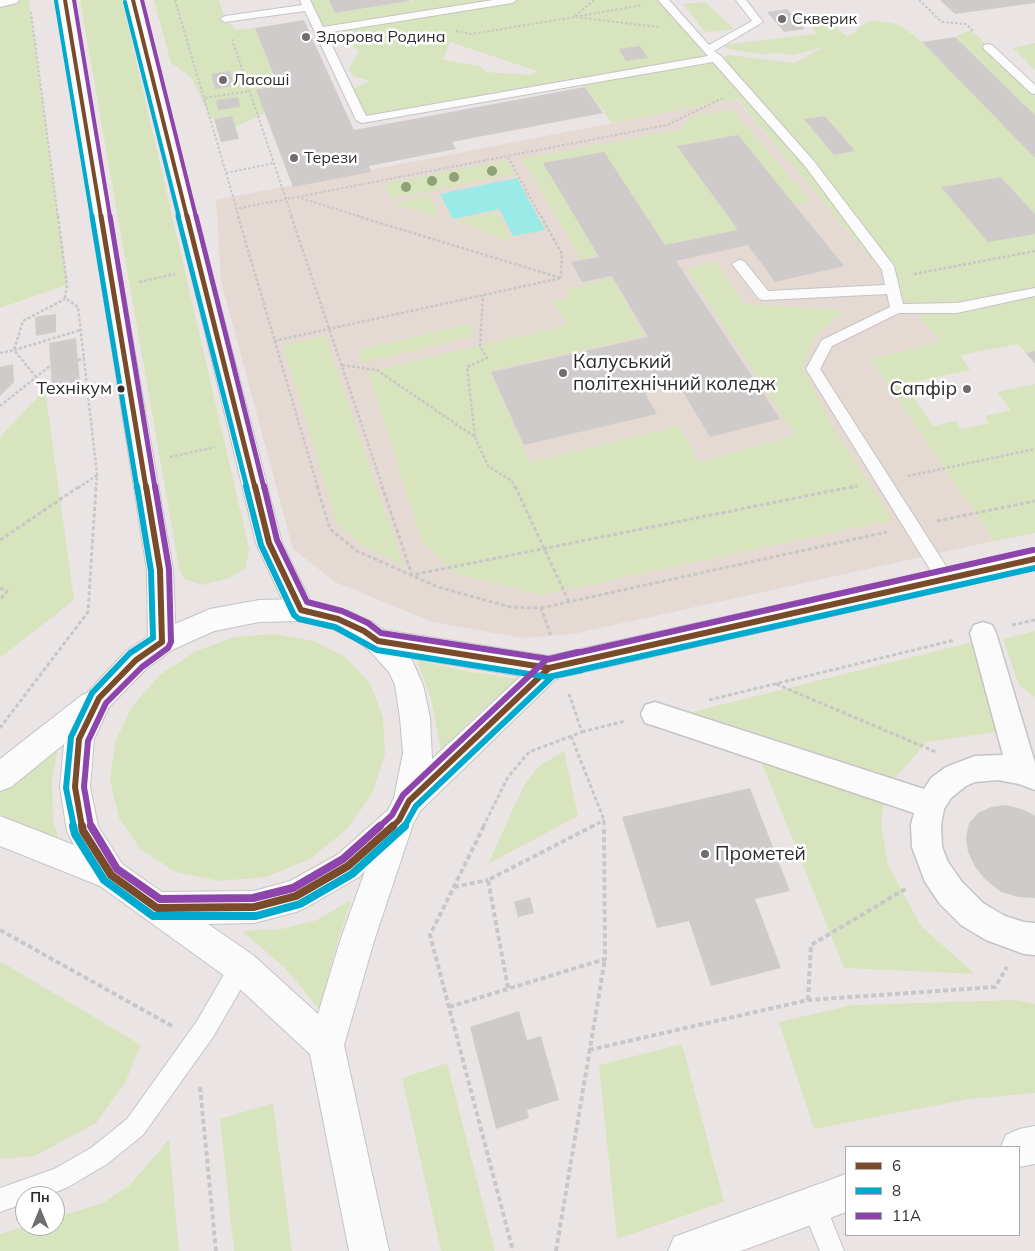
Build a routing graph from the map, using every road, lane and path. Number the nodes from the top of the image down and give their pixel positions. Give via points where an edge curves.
1 (11, 0) edge
2 (65, 0) edge
3 (133, 0) edge
4 (175, 0) edge
5 (512, 0) edge
6 (594, 0) edge
7 (663, 0) edge
8 (741, 0) edge
9 (919, 0) edge
10 (0, 2) edge
11 (307, 4) edge
12 (647, 4) dead end
13 (31, 10) dead end
14 (575, 17) junction
15 (225, 20) joint
16 (662, 28) dead end
17 (320, 31) junction
18 (451, 31) dead end
19 (988, 47) joint
20 (709, 49) junction
21 (717, 58) junction
22 (743, 87) junction
23 (250, 91) junction
24 (1035, 92) edge
25 (205, 98) junction
26 (508, 157) junction
27 (274, 164) junction
28 (226, 173) junction
29 (297, 197) junction
30 (286, 199) junction
31 (235, 209) junction
32 (1035, 251) edge
33 (740, 264) dead end
34 (889, 269) junction
35 (180, 272) dead end
36 (561, 278) junction
37 (139, 282) dead end
38 (893, 288) junction
39 (1035, 292) edge
40 (483, 295) junction
41 (65, 298) junction
42 (896, 309) junction
43 (330, 329) junction
44 (82, 330) junction
45 (274, 341) junction
46 (14, 350) junction
47 (0, 353) edge
48 (85, 358) junction
49 (78, 360) dead end
50 (51, 365) dead end
51 (342, 365) junction
52 (36, 377) junction
53 (0, 406) edge
54 (475, 437) junction
55 (224, 445) dead end
56 (1035, 449) edge
57 (167, 458) dead end
58 (97, 474) junction
59 (884, 481) junction
60 (1035, 501) edge
61 (912, 526) junction
62 (0, 540) edge
63 (544, 549) junction
64 (1035, 559) edge
65 (412, 576) junction
66 (945, 579) junction
67 (0, 588) edge
68 (0, 600) edge
69 (568, 602) junction
70 (541, 608) junction
71 (301, 610) junction
72 (1035, 620) edge
73 (983, 633) junction
74 (551, 636) dead end
75 (378, 641) junction
76 (162, 642) junction
77 (550, 668) junction
78 (775, 684) junction
79 (569, 694) dead end
80 (99, 698) junction
81 (655, 714) junction
82 (0, 728) edge
83 (582, 732) junction
84 (571, 736) junction
85 (975, 769) junction
86 (1028, 774) edge
87 (0, 776) edge
88 (930, 805) junction
89 (404, 810) junction
90 (604, 820) junction
91 (0, 831) edge
92 (936, 871) junction
93 (111, 875) junction
94 (488, 880) junction
95 (454, 887) junction
96 (156, 908) junction
97 (1030, 938) edge
98 (604, 959) junction
99 (241, 967) junction
100 (508, 988) junction
101 (808, 1000) junction
102 (449, 1007) junction
103 (326, 1045) junction
104 (589, 1050) junction
105 (1035, 1145) edge
106 (1020, 1148) edge
107 (830, 1199) edge
108 (0, 1200) edge
109 (369, 1251) edge
110 (513, 1251) edge
111 (556, 1251) edge
112 (688, 1251) edge
113 (832, 1251) edge

1 - 10 street
2 - 76 street via 160,570
3 - 71 street via 269,543
4 - 25 path
5 - 17 lane
6 - 14 path
7 - 20 lane
8 - 20 lane via 758,22
9 - 19 path via 942,22 966,24
11 - 15 lane
11 - 17 lane
12 - 14 path
13 - 41 path via 67,285
14 - 16 path
14 - 18 path via 471,34
15 - 23 path
17 - 21 lane via 362,120
19 - 24 lane
20 - 21 lane
21 - 22 lane
22 - 26 path via 667,125
22 - 34 lane via 809,162
23 - 25 path
23 - 27 path
25 - 28 path
26 - 29 path
26 - 36 path via 562,254
27 - 28 path
27 - 30 path
28 - 31 path
29 - 30 path
29 - 36 path
30 - 31 path
30 - 43 path
31 - 45 path
32 - 34 path via 912,274
33 - 38 lane via 764,296
34 - 38 lane
35 - 37 path
36 - 40 path
38 - 42 lane
39 - 42 lane via 957,308
40 - 43 path
40 - 54 path via 480,346 487,358 467,367
41 - 44 path via 78,307
41 - 46 path via 23,321
42 - 59 lane via 827,343 813,369
43 - 45 path
43 - 51 path
44 - 46 path
44 - 48 path
45 - 65 path via 330,529 358,551
46 - 47 path
46 - 52 path
48 - 49 path
48 - 58 path
50 - 52 path
51 - 54 path via 378,370
51 - 65 path
52 - 53 path
54 - 63 path via 488,466 512,481
55 - 57 path
56 - 59 path
58 - 62 path
58 - 82 path via 88,612
59 - 61 lane
59 - 63 path
60 - 61 path
61 - 66 lane
61 - 69 path
63 - 65 path
63 - 69 path
64 - 66 street
65 - 70 path via 438,587 510,607
66 - 77 street
67 - 68 path via 6,591
69 - 70 path
70 - 74 path
71 - 75 street via 338,618
71 - 76 street via 259,611 210,620
72 - 73 path
73 - 78 path
73 - 86 street
75 - 77 street
75 - 89 street via 400,664 414,710 418,753
76 - 80 street via 136,660
77 - 89 street
78 - 81 path
78 - 85 path
79 - 83 path
80 - 87 street
80 - 93 street via 79,739 75,787 83,831
81 - 83 path
81 - 88 street
83 - 84 path
84 - 90 path
84 - 95 path via 529,752 508,777
85 - 86 street via 998,767
85 - 88 street via 956,776 941,788
88 - 92 street via 927,840
89 - 96 street via 348,866 296,896 254,907
89 - 103 street via 357,941
90 - 94 path
90 - 98 path
91 - 93 street
92 - 97 street via 951,894 972,914 997,929
92 - 101 path via 811,945
93 - 96 street
94 - 95 path
94 - 100 path
95 - 102 path via 430,934
96 - 99 street
97 - 101 path via 995,987
98 - 100 path
98 - 104 path
99 - 103 street
99 - 108 lane via 205,1029 134,1127 99,1156 60,1179
100 - 102 path
101 - 104 path
102 - 110 path
103 - 109 street
104 - 111 path
105 - 106 street
107 - 112 street
107 - 113 lane

